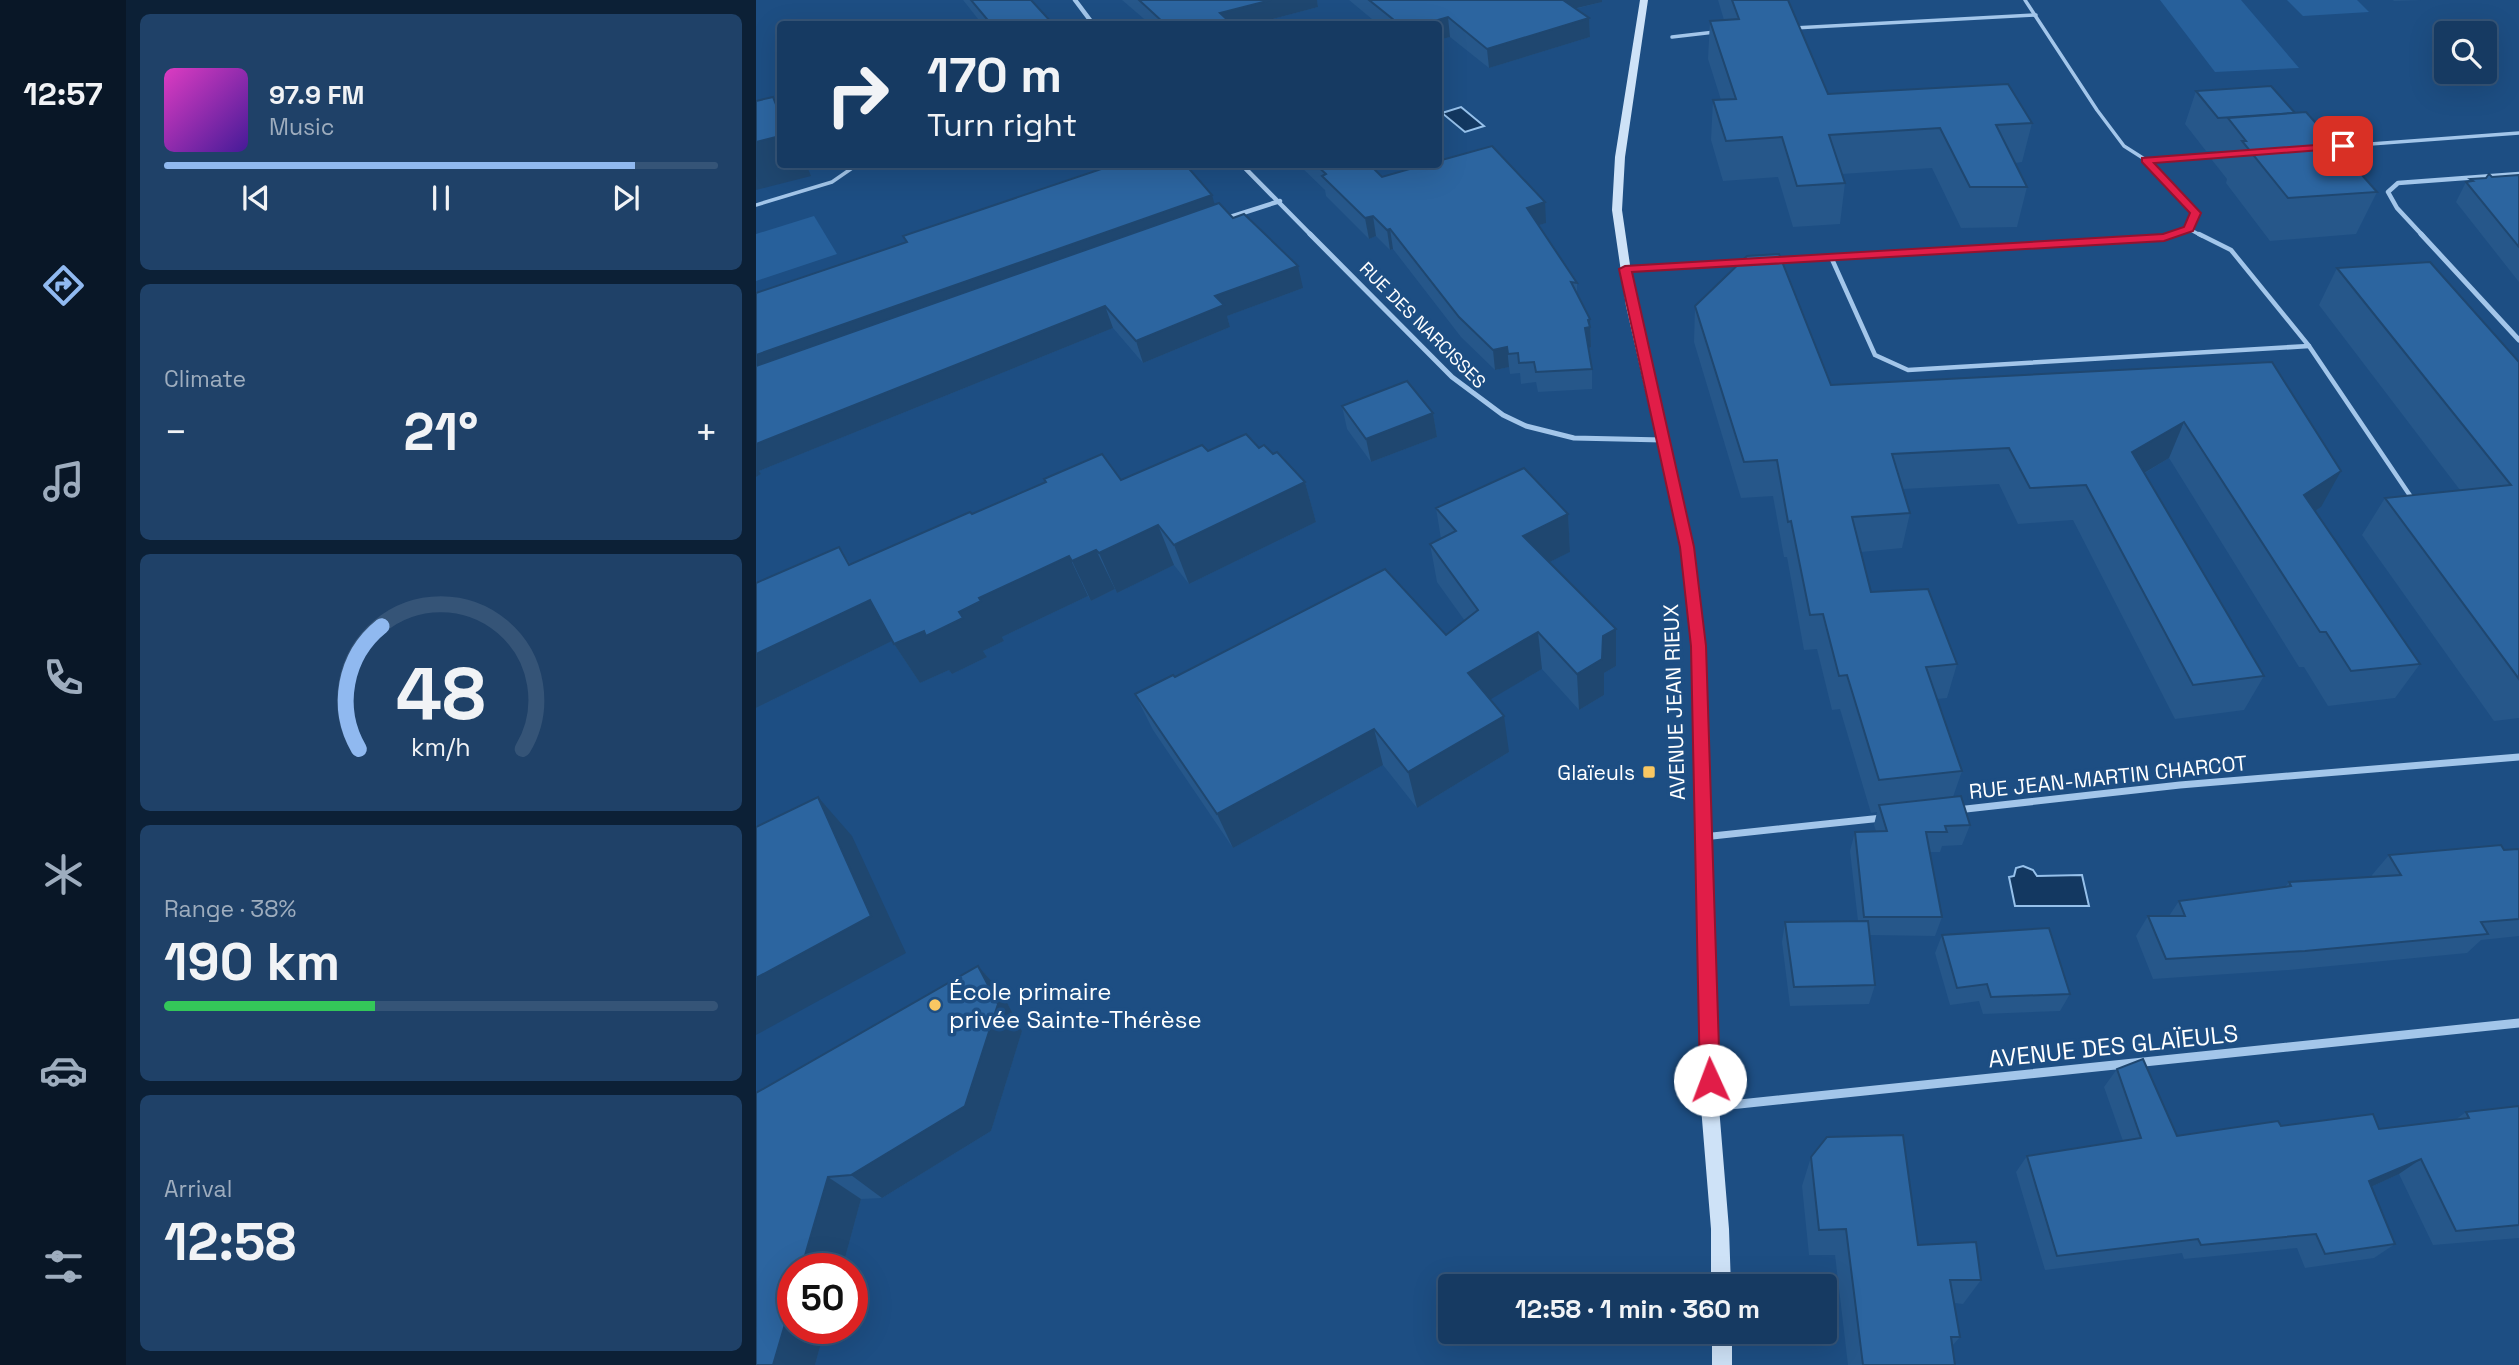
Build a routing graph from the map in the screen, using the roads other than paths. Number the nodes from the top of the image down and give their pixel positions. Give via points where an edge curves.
1 (1075, 0) edge
2 (1644, 0) edge
3 (2025, 0) edge
4 (2036, 15) junction
5 (1091, 21) edge
6 (1786, 28) edge
7 (1716, 32) edge
8 (1672, 37) dead end
9 (2519, 134) edge
10 (2319, 148) edge
11 (2226, 154) edge
12 (2146, 160) junction
13 (852, 168) edge
14 (1245, 168) edge
15 (2519, 174) edge
16 (1280, 201) junction
17 (756, 205) edge
18 (1214, 222) edge
19 (2189, 229) junction
20 (1831, 257) junction
21 (1763, 262) edge
22 (1749, 263) edge
23 (1625, 269) junction
24 (2519, 340) edge
25 (2309, 346) junction
26 (1663, 440) junction
27 (2411, 497) edge
28 (2519, 757) edge
29 (1943, 811) edge
30 (1888, 817) edge
31 (1702, 837) junction
32 (2519, 1023) edge
33 (1710, 1107) junction
34 (1721, 1274) edge
35 (1722, 1344) edge
36 (1722, 1365) edge

1 - 5 street
2 - 23 main road, AVENUE JEAN RIEUX via 1619,170 1617,210
3 - 4 lane
4 - 6 lane
4 - 12 lane via 2117,137
7 - 8 lane
9 - 10 lane
11 - 12 lane
12 - 19 lane via 2195,213
13 - 17 lane via 832,182
14 - 16 street, RUE DES NARCISSES
15 - 24 street via 2398,183 2388,192 2397,208
16 - 18 street
16 - 26 street, RUE DES NARCISSES via 1483,404 1543,433 1571,440
19 - 20 lane via 2164,237
19 - 25 lane via 2231,250
20 - 21 lane
20 - 25 lane via 1875,355 1908,370
22 - 23 lane
23 - 26 main road, AVENUE JEAN RIEUX
25 - 27 lane
26 - 31 main road, AVENUE JEAN RIEUX via 1687,547 1699,646
28 - 29 street, RUE JEAN-MARTIN CHARCOT via 2180,785
30 - 31 street
31 - 33 main road, AVENUE JEAN RIEUX
32 - 33 street, AVENUE DES GLAÏEULS
33 - 34 main road, AVENUE JEAN RIEUX
35 - 36 main road

